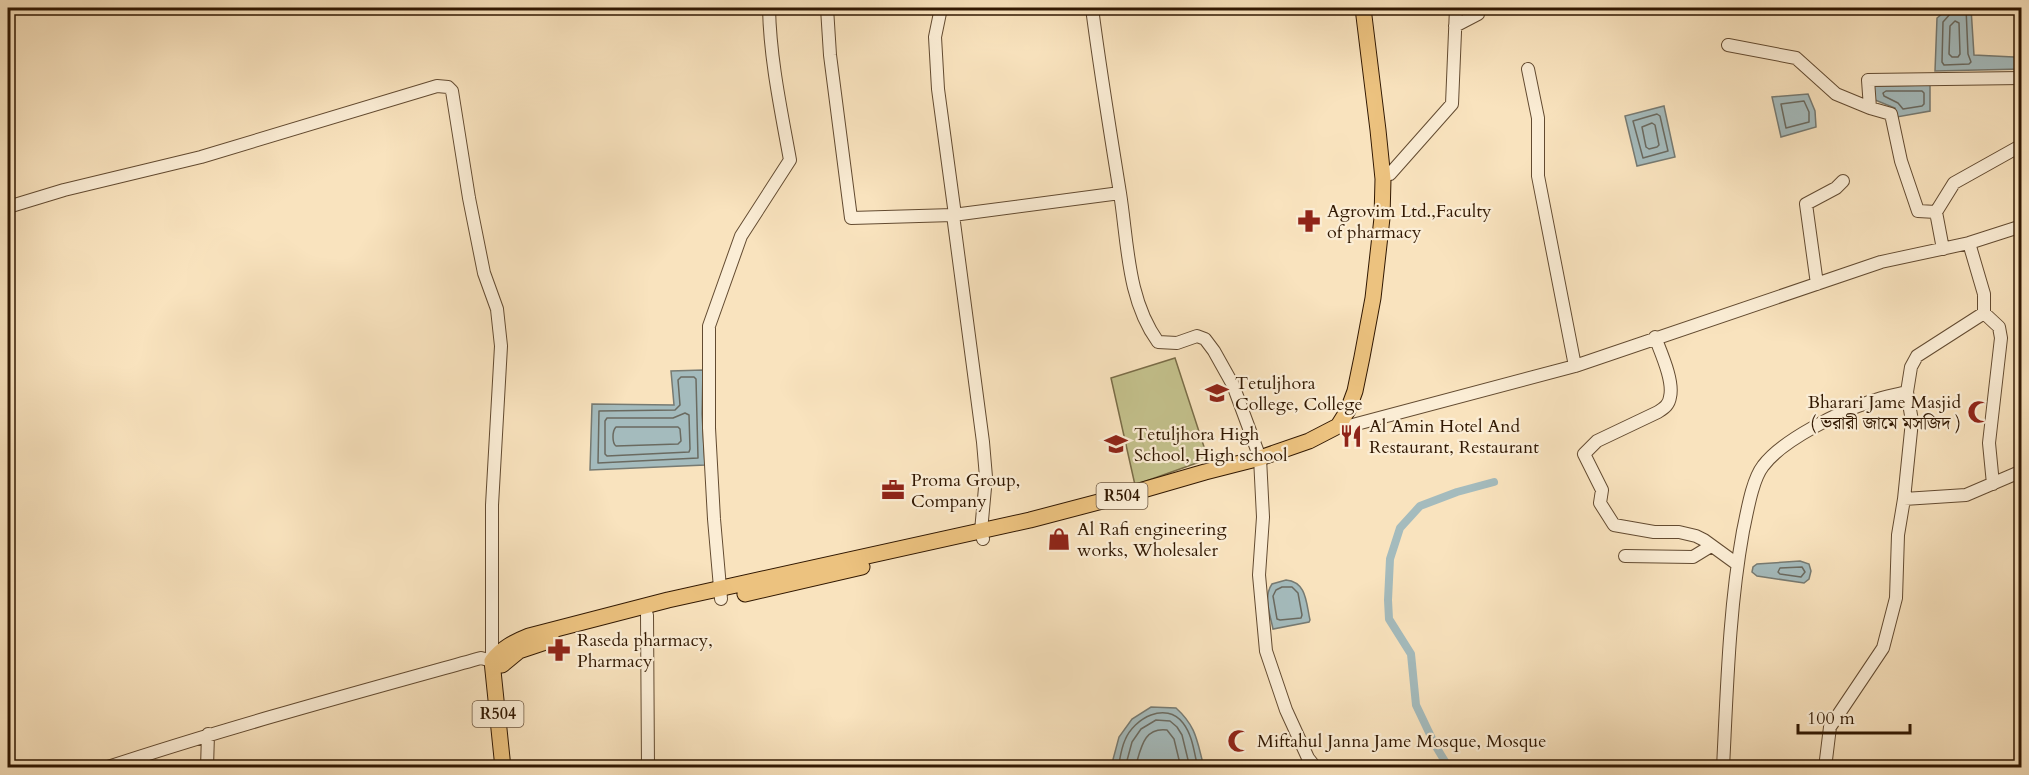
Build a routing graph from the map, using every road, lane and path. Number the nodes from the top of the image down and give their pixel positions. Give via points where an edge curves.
1 (769, 8) edge
2 (828, 8) edge
3 (941, 8) edge
4 (1092, 8) edge
5 (1363, 8) edge
6 (1372, 8) edge
7 (1456, 8) edge
8 (1478, 8) edge
9 (1455, 26) junction
10 (1728, 45) dead end
11 (1528, 69) dead end
12 (2022, 78) edge
13 (1870, 108) junction
14 (2022, 145) edge
15 (1390, 174) junction
16 (1843, 181) dead end
17 (1120, 193) junction
18 (8, 207) edge
19 (1936, 212) junction
20 (954, 215) junction
21 (2022, 226) edge
22 (1969, 243) junction
23 (1943, 249) junction
24 (1817, 284) junction
25 (1984, 313) junction
26 (1655, 337) junction
27 (1575, 366) junction
28 (1907, 392) junction
29 (1344, 426) junction
30 (1261, 462) junction
31 (2022, 471) edge
32 (1993, 484) junction
33 (1904, 499) junction
34 (982, 535) junction
35 (1711, 546) junction
36 (1625, 556) dead end
37 (1737, 564) junction
38 (721, 594) junction
39 (647, 615) junction
40 (496, 657) junction
41 (208, 734) junction
42 (105, 768) edge
43 (207, 768) edge
44 (502, 768) edge
45 (511, 768) edge
46 (648, 768) edge
47 (1316, 768) edge
48 (1723, 768) edge
49 (1825, 768) edge

1 - 38 street via 777,93 790,160 741,236 709,326 710,439
2 - 20 street via 830,55 851,218
3 - 20 street via 935,37 938,89
4 - 17 street
5 - 29 main road, R504 via 1383,178 1382,218 1373,298
6 - 15 main road, R504
7 - 9 street
8 - 9 street via 1478,14
9 - 15 street via 1452,104
10 - 13 street via 1796,58 1836,94
11 - 27 street via 1538,118 1538,176
12 - 13 street via 1868,80
13 - 19 street via 1891,114 1901,162 1918,211
14 - 19 street via 1954,183
15 - 29 main road, R504 via 1390,226 1381,295 1357,411
16 - 24 street via 1806,204
17 - 20 street
17 - 30 street via 1134,296 1148,328 1158,342 1177,343 1197,336 1205,339 1233,386
18 - 40 street via 201,157 437,86 448,87 452,91 484,273 497,309 501,346 492,504
19 - 23 street
20 - 34 street via 983,442 986,477
21 - 22 street
22 - 23 street
22 - 25 street via 1984,294
23 - 24 street via 1881,262
24 - 26 street
25 - 28 street via 1917,356
25 - 32 street via 1999,327 2001,338 1989,443
26 - 27 street
26 - 35 street via 1670,385 1667,405 1597,441 1584,454 1602,490 1600,503 1614,525 1679,532 1696,536
27 - 29 street
28 - 33 street via 1912,421
28 - 37 street via 1847,410 1776,450 1761,468 1748,504
29 - 30 main road, R504 via 1327,444
30 - 34 main road, R504
30 - 47 street via 1259,575 1266,651 1295,730
31 - 32 street
32 - 33 street via 1966,495
33 - 49 street via 1898,535 1896,598 1883,648 1830,727
34 - 38 main road, R504
35 - 36 street via 1693,557
35 - 37 street
37 - 48 street via 1726,669
38 - 39 main road, R504
38 - 40 main road, R504 via 668,600 529,636 512,643
39 - 40 main road, R504
39 - 46 street
40 - 41 street
40 - 44 main road, R504
40 - 45 main road, R504
41 - 42 street
41 - 43 street

